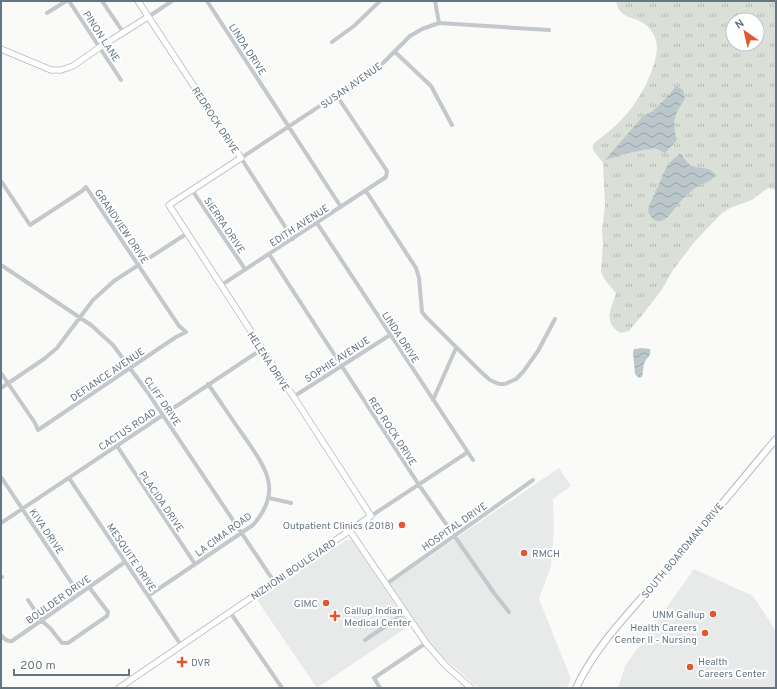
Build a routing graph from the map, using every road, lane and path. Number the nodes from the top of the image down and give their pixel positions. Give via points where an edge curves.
1 (66, 1) edge
2 (69, 1) edge
3 (102, 1) edge
4 (138, 1) edge
5 (172, 1) edge
6 (207, 1) edge
7 (380, 1) edge
8 (435, 1) edge
9 (47, 13) dead end
10 (148, 17) junction
11 (439, 23) junction
12 (549, 30) dead end
13 (123, 32) junction
14 (332, 42) dead end
15 (100, 47) junction
16 (1, 49) edge
17 (395, 52) junction
18 (121, 80) dead end
19 (337, 96) junction
20 (452, 125) dead end
21 (289, 126) junction
22 (241, 158) junction
23 (1, 181) edge
24 (192, 190) junction
25 (366, 191) junction
26 (169, 205) joint
27 (341, 207) junction
28 (317, 223) junction
29 (186, 234) junction
30 (292, 239) junction
31 (269, 254) junction
32 (1, 265) edge
33 (138, 265) junction
34 (245, 269) junction
35 (220, 286) junction
36 (80, 318) junction
37 (555, 319) dead end
38 (186, 332) joint
39 (390, 335) junction
40 (456, 348) junction
41 (262, 349) junction
42 (341, 366) junction
43 (130, 368) junction
44 (1, 373) edge
45 (8, 384) junction
46 (208, 384) junction
47 (1, 388) edge
48 (293, 397) junction
49 (433, 400) junction
50 (162, 415) junction
51 (776, 439) edge
52 (116, 446) junction
53 (468, 452) junction
54 (473, 460) dead end
55 (1, 477) edge
56 (69, 478) junction
57 (533, 480) dead end
58 (420, 485) junction
59 (269, 498) junction
60 (291, 503) dead end
61 (23, 509) junction
62 (371, 516) junction
63 (1, 523) edge
64 (350, 531) junction
65 (242, 533) junction
66 (454, 535) junction
67 (125, 562) junction
68 (195, 564) junction
69 (275, 583) junction
70 (385, 584) junction
71 (89, 587) junction
72 (79, 594) junction
73 (148, 596) junction
74 (28, 600) dead end
75 (230, 612) junction
76 (509, 612) dead end
77 (406, 613) junction
78 (42, 620) junction
79 (1, 635) edge
80 (365, 640) dead end
81 (426, 643) junction
82 (181, 645) junction
83 (119, 688) edge
84 (282, 688) edge
85 (380, 688) edge
86 (471, 688) edge
87 (576, 688) edge

1 - 9 street
2 - 15 street, PINON LANE
3 - 13 street
4 - 10 main road, REDROCK DRIVE
5 - 10 street
6 - 21 street, LINDA DRIVE
7 - 14 street via 354,26
8 - 11 street
10 - 13 main road
10 - 22 main road, REDROCK DRIVE
11 - 12 street, SUSAN AVENUE
11 - 17 street, SUSAN AVENUE via 410,36
13 - 15 main road
15 - 16 main road via 73,66 61,70 51,70
15 - 18 street, PINON LANE
17 - 19 street, SUSAN AVENUE via 379,67
17 - 20 street via 431,86
19 - 21 street, SUSAN AVENUE
19 - 25 street, EDITH AVENUE via 387,171 386,177
21 - 22 street, SUSAN AVENUE
21 - 27 street, LINDA DRIVE
22 - 24 main road, SUSAN AVENUE
22 - 30 street, REDROCK DRIVE
23 - 33 street, GRANDVIEW DRIVE via 30,225 86,187
24 - 26 main road, SUSAN AVENUE
24 - 34 street, SIERRA DRIVE
25 - 27 street, EDITH AVENUE
25 - 40 street via 416,268 422,312
26 - 29 main road, HELENA DRIVE
27 - 28 street, EDITH AVENUE
28 - 30 street, EDITH AVENUE
28 - 39 street, LINDA DRIVE
29 - 33 street
29 - 35 main road, HELENA DRIVE
30 - 31 street, EDITH AVENUE
31 - 34 street, EDITH AVENUE
31 - 42 street, RED ROCK DRIVE
32 - 36 street, CLIFF DRIVE
33 - 36 street via 114,281 93,300
33 - 38 street, GRANDVIEW DRIVE via 179,326
34 - 35 street, EDITH AVENUE
35 - 41 main road, HELENA DRIVE
36 - 43 street, CLIFF DRIVE via 107,338
36 - 45 street via 57,348
37 - 40 street via 538,352 523,372 505,384 490,380
38 - 43 street, DEFIANCE AVENUE
39 - 42 street, SOPHIE AVENUE
39 - 49 street, LINDA DRIVE
40 - 49 street
41 - 46 street, CACTUS ROAD
41 - 48 main road, HELENA DRIVE
42 - 48 street, SOPHIE AVENUE
42 - 58 street, RED ROCK DRIVE
43 - 45 street, DEFIANCE AVENUE via 38,430
43 - 50 street, CLIFF DRIVE
44 - 45 street
45 - 47 street
46 - 50 street, CACTUS ROAD
46 - 59 street, LA CIMA ROAD via 260,459 267,473
48 - 62 main road, HELENA DRIVE
49 - 53 street, LINDA DRIVE
50 - 52 street, CACTUS ROAD
50 - 65 street, CLIFF DRIVE
51 - 87 main road, SOUTH BOARDMAN DRIVE via 610,635 589,662
52 - 56 street, CACTUS ROAD
52 - 68 street, PLACIDA DRIVE
53 - 54 street, LINDA DRIVE
53 - 58 street, NIZHONI BOULEVARD
55 - 61 street, KIVA DRIVE
56 - 61 street, CACTUS ROAD
56 - 67 street, MESQUITE DRIVE
57 - 66 street, HOSPITAL DRIVE
58 - 62 street, NIZHONI BOULEVARD
58 - 66 street, RED ROCK DRIVE
59 - 60 street
59 - 65 street, LA CIMA ROAD via 264,512
61 - 63 street, CACTUS ROAD
61 - 72 street, KIVA DRIVE
62 - 64 main road, NIZHONI BOULEVARD
64 - 69 main road, NIZHONI BOULEVARD
64 - 70 main road
65 - 68 street, LA CIMA ROAD
65 - 69 street, CLIFF DRIVE
66 - 70 street, HOSPITAL DRIVE
66 - 76 street, RED ROCK DRIVE
67 - 71 street, BOULDER DRIVE
67 - 73 street, MESQUITE DRIVE
68 - 73 street, LA CIMA ROAD
69 - 75 main road, NIZHONI BOULEVARD
70 - 77 main road
71 - 72 street, BOULDER DRIVE
71 - 78 street via 108,612 107,616 96,624 68,643 62,643
72 - 78 street, BOULDER DRIVE
73 - 82 street, MESQUITE DRIVE
74 - 78 street
75 - 82 main road, NIZHONI BOULEVARD
75 - 84 street
77 - 80 street
77 - 81 main road
78 - 79 street, BOULDER DRIVE via 12,641
81 - 85 street via 374,678
81 - 86 main road via 445,665
82 - 83 main road, NIZHONI BOULEVARD

